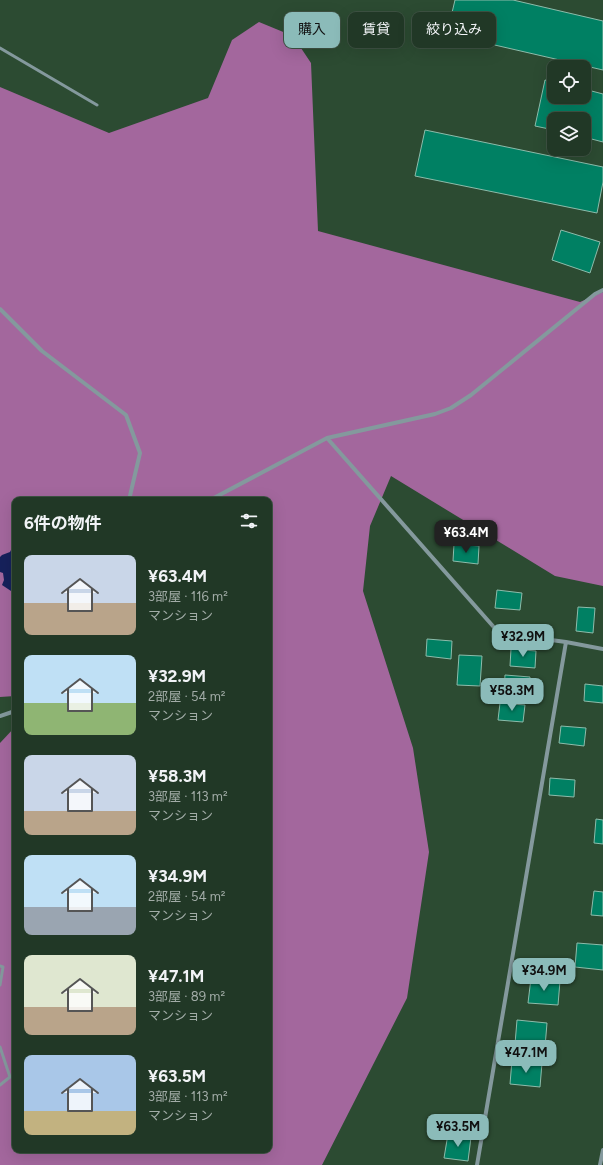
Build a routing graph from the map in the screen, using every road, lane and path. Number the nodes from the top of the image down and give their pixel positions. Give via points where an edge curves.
1 (0, 48) edge
2 (97, 105) dead end
3 (603, 290) edge
4 (0, 310) edge
5 (327, 438) junction
6 (130, 497) edge
7 (216, 497) edge
8 (566, 642) junction
9 (603, 650) edge
10 (12, 712) edge
11 (0, 716) edge
12 (0, 966) edge
13 (0, 985) edge
14 (0, 1046) edge
15 (0, 1085) edge
16 (603, 1150) edge
17 (477, 1165) edge
18 (600, 1165) edge

1 - 2 lane
3 - 5 street via 451,408 435,414
4 - 6 street via 42,350 126,415 140,454
5 - 7 street
5 - 8 street via 499,633
8 - 9 street
8 - 17 street
10 - 11 street
12 - 13 lane via 3,967
14 - 15 lane via 10,1077
16 - 18 street

